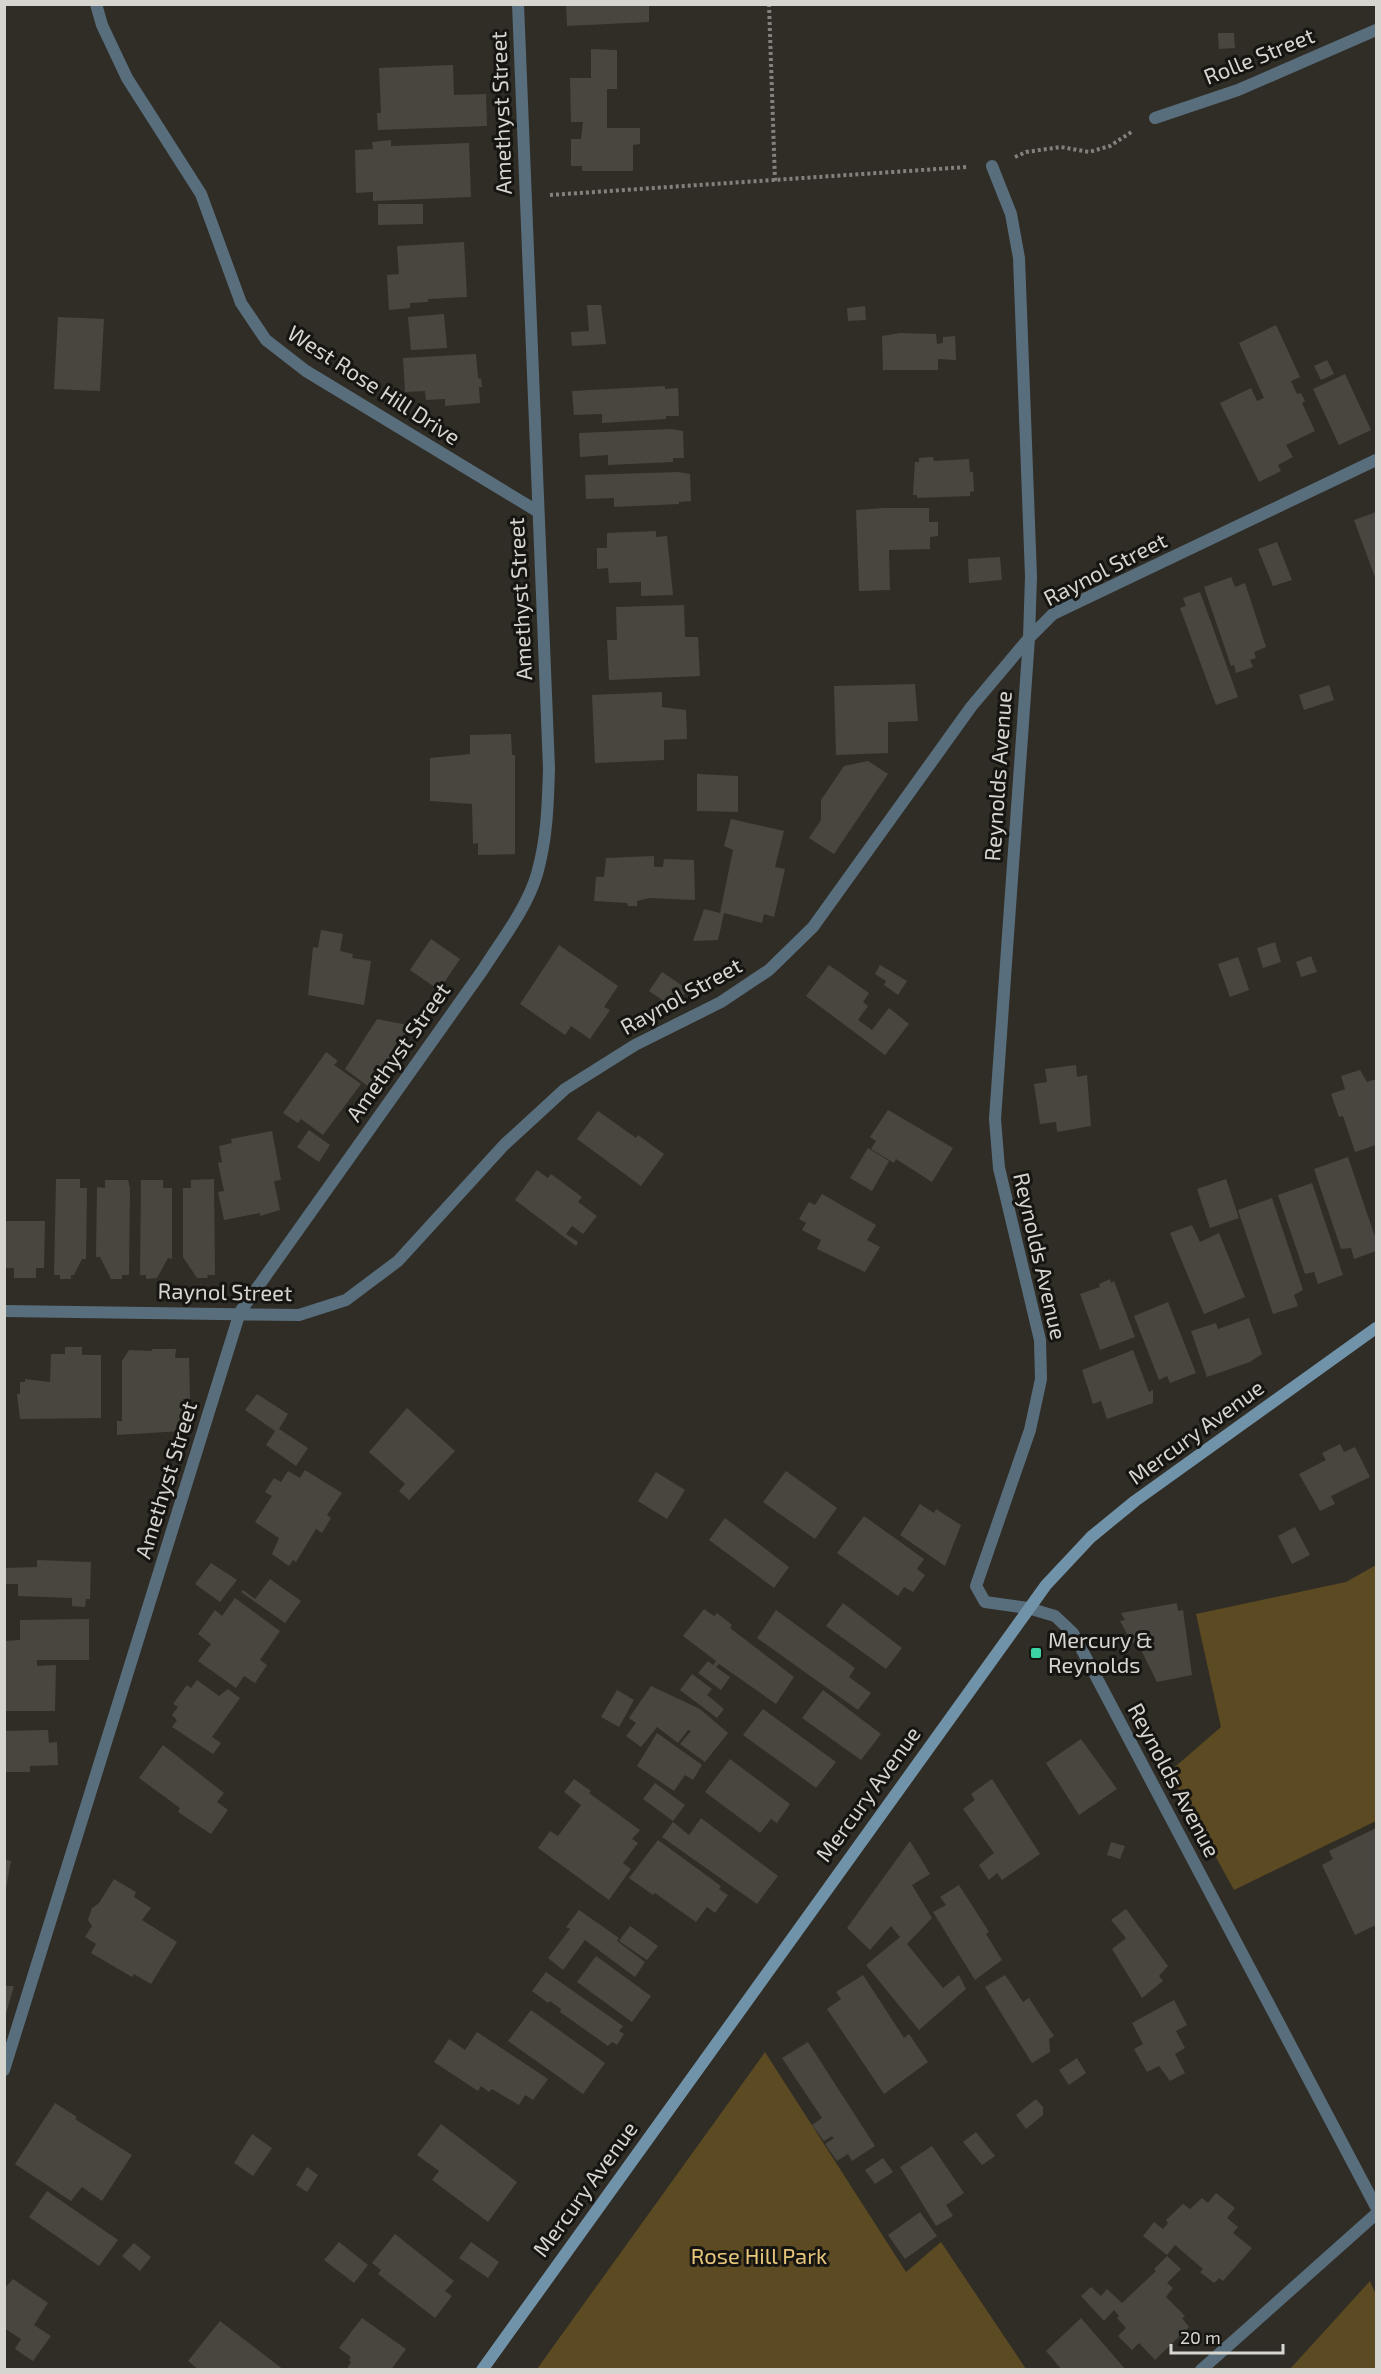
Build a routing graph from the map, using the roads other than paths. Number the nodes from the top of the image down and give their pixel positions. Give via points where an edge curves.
1 (96, 4) edge
2 (518, 4) edge
3 (1377, 30) edge
4 (1155, 117) road end
5 (992, 166) road end
6 (1377, 460) edge
7 (537, 511) junction
8 (1029, 638) junction
9 (4, 1311) edge
10 (240, 1312) junction
11 (1377, 1328) edge
12 (1028, 1608) junction
13 (4, 2070) edge
14 (1377, 2207) edge
15 (1377, 2214) edge
16 (482, 2370) edge
17 (1201, 2370) edge

1 - 7 street, West Rose Hill Drive via 127,78 201,194 241,303 266,340 306,371
2 - 7 street, Amethyst Street
3 - 4 street, Rolle Street via 1238,90
5 - 8 street, Reynolds Avenue via 1011,214 1019,258
6 - 8 street, Raynol Street via 1053,614
7 - 10 street, Amethyst Street via 549,768 547,822 537,876 482,971
8 - 10 street, Raynol Street via 971,707 813,927 769,970 721,1002 635,1045 565,1089 504,1145 398,1261 346,1300 299,1315
8 - 12 street, Reynolds Avenue via 995,1119 999,1168 1040,1340 1041,1379 1030,1430 976,1586 985,1602
9 - 10 street, Raynol Street
10 - 13 street, Amethyst Street
11 - 12 street, Mercury Avenue via 1108,1522
12 - 14 street, Reynolds Avenue via 1055,1616 1073,1633
12 - 16 street, Mercury Avenue
15 - 17 street

